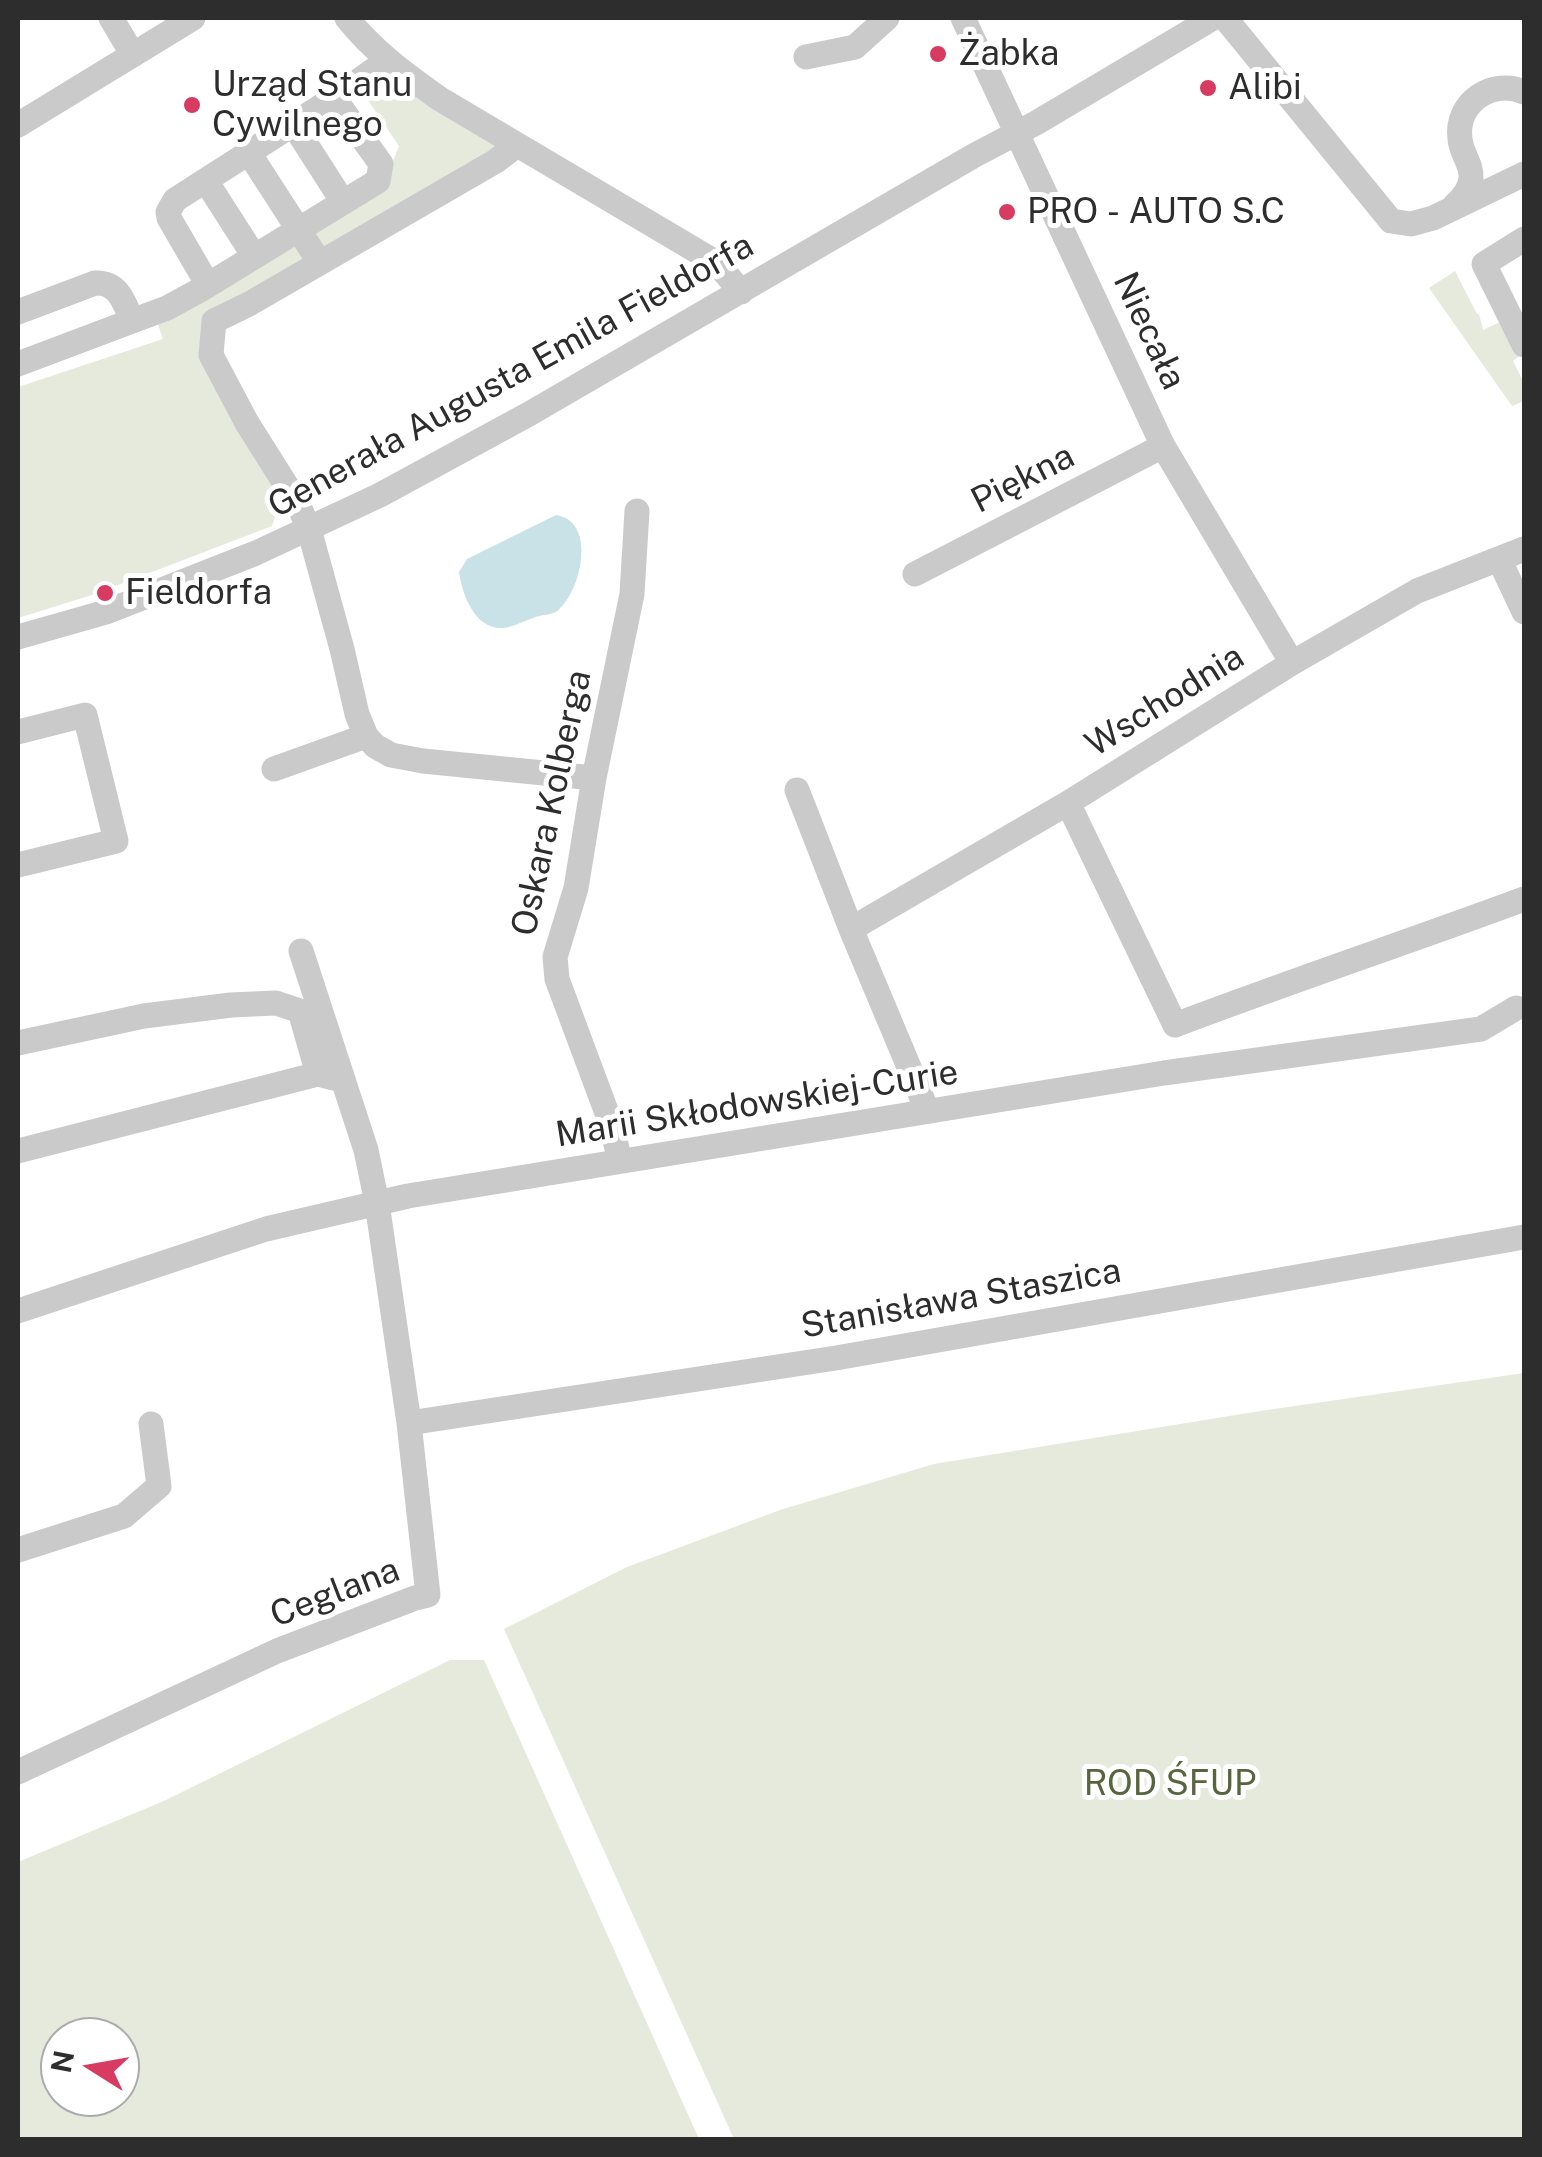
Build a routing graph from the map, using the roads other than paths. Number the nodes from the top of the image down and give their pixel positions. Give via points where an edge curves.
1 (110, 18) edge
2 (193, 18) edge
3 (347, 18) edge
4 (887, 18) edge
5 (963, 18) edge
6 (1214, 18) edge
7 (133, 55) junction
8 (806, 57) dead end
9 (388, 60) junction
10 (1524, 92) edge
11 (334, 98) junction
12 (293, 124) junction
13 (18, 125) edge
14 (1019, 133) junction
15 (517, 145) junction
16 (250, 152) junction
17 (1524, 174) edge
18 (206, 181) junction
19 (342, 202) junction
20 (1452, 209) junction
21 (298, 230) junction
22 (1524, 239) edge
23 (254, 256) junction
24 (320, 263) junction
25 (208, 284) junction
26 (741, 292) junction
27 (18, 312) edge
28 (132, 321) junction
29 (1524, 345) edge
30 (18, 364) edge
31 (1163, 446) junction
32 (637, 511) dead end
33 (309, 529) junction
34 (1524, 550) edge
35 (1498, 560) junction
36 (915, 574) dead end
37 (1524, 612) edge
38 (18, 637) edge
39 (1292, 663) junction
40 (18, 732) edge
41 (366, 736) junction
42 (274, 769) dead end
43 (594, 778) junction
44 (797, 790) dead end
45 (1068, 803) junction
46 (18, 865) edge
47 (1524, 899) edge
48 (852, 929) junction
49 (301, 951) dead end
50 (1516, 1008) dead end
51 (1174, 1026) junction
52 (18, 1042) edge
53 (1164, 1073) junction
54 (331, 1077) junction
55 (927, 1110) junction
56 (18, 1152) edge
57 (620, 1161) junction
58 (377, 1203) junction
59 (1524, 1237) edge
60 (18, 1311) edge
61 (409, 1422) junction
62 (150, 1424) dead end
63 (18, 1550) edge
64 (18, 1772) edge

1 - 7 street
2 - 7 street
3 - 9 street
4 - 8 street via 855,47
5 - 14 street, Niecała
6 - 14 street, Generała Augusta Emila Fieldorfa
6 - 20 street via 1391,221 1412,224
7 - 13 street
9 - 11 street
9 - 15 street
10 - 20 street via 1491,90 1462,115 1460,140 1471,181
11 - 12 street
11 - 19 street via 381,164 378,180
12 - 16 street
12 - 19 street
14 - 26 street, Generała Augusta Emila Fieldorfa
14 - 31 street, Niecała
15 - 24 street
15 - 26 street via 717,264
16 - 18 street
16 - 21 street
17 - 20 street
18 - 23 street
18 - 25 street via 168,212
19 - 21 street
21 - 23 street
21 - 24 street
22 - 29 street via 1484,264
23 - 25 street
24 - 33 street via 214,321 211,354
25 - 28 street
26 - 33 street, Generała Augusta Emila Fieldorfa
27 - 28 street via 106,282
28 - 30 street
31 - 36 street, Piękna
31 - 39 street, Niecała
32 - 43 street, Oskara Kolberga via 632,594
33 - 38 street, Generała Augusta Emila Fieldorfa via 106,612
33 - 41 street
34 - 35 street, Wschodnia
35 - 37 street
35 - 39 street, Wschodnia via 1417,592
39 - 45 street, Wschodnia
40 - 46 street via 85,716 116,841
41 - 42 street
41 - 43 street via 391,755
43 - 57 street, Oskara Kolberga via 576,888 554,957
44 - 48 street
45 - 48 street, Wschodnia
45 - 51 street
47 - 51 street
48 - 55 street
49 - 54 street
50 - 53 street, Marii Skłodowskiej-Curie via 1481,1029
51 - 53 street
52 - 54 street via 144,1016 276,1003 300,1011
53 - 55 street, Marii Skłodowskiej-Curie
54 - 56 street
54 - 58 street, Ceglana via 366,1150
55 - 57 street, Marii Skłodowskiej-Curie
57 - 58 street, Marii Skłodowskiej-Curie
58 - 60 street, Marii Skłodowskiej-Curie via 266,1230
58 - 61 street, Ceglana
59 - 61 street, Stanisława Staszica via 836,1358
61 - 64 street, Ceglana via 428,1595 278,1651
62 - 63 street via 159,1486 124,1516

